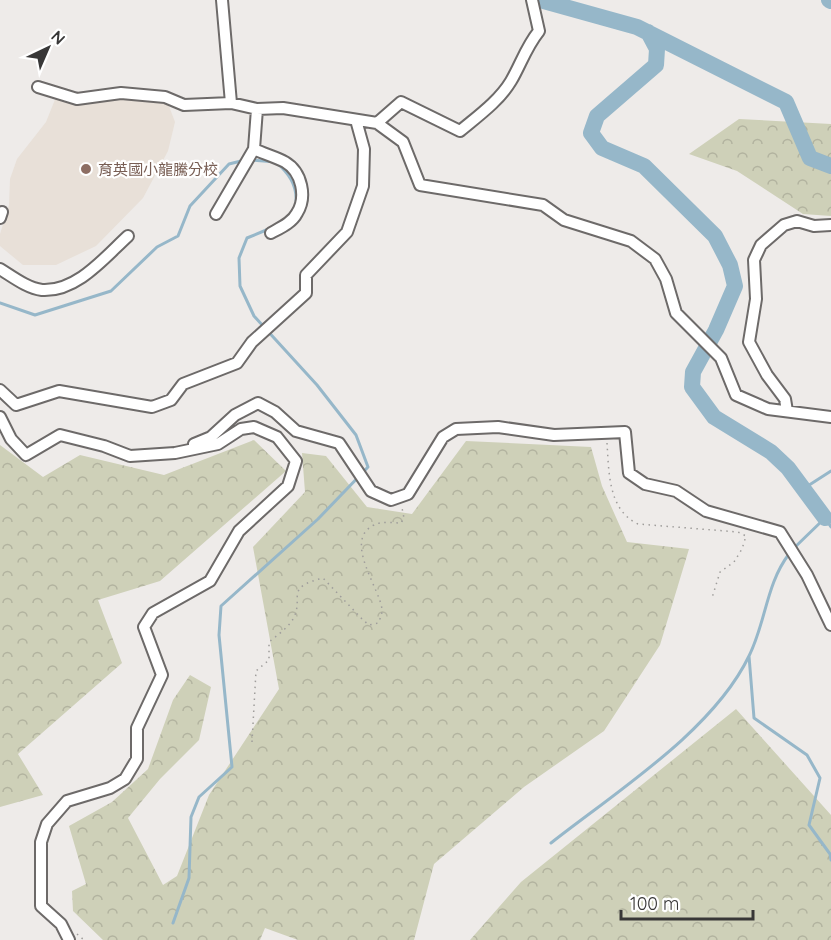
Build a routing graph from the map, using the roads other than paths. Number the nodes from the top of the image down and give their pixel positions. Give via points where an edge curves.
1 (222, 0) edge
2 (532, 0) edge
3 (38, 87) dead end
4 (231, 103) junction
5 (257, 109) junction
6 (356, 120) junction
7 (377, 123) junction
8 (254, 149) junction
9 (216, 214) dead end
10 (831, 225) edge
11 (271, 233) dead end
12 (128, 236) dead end
13 (0, 270) edge
14 (0, 390) edge
15 (787, 411) junction
16 (0, 417) edge
17 (831, 417) edge
18 (175, 453) junction
19 (831, 625) edge
20 (69, 940) edge

1 - 4 street
2 - 7 street via 538,32 526,47 510,83 460,131 401,102
3 - 4 street via 77,99 121,93 165,97 184,105
4 - 5 street
5 - 6 street via 283,108
5 - 8 street
6 - 7 street
6 - 14 street via 364,149 363,186 347,232 306,275 306,293 252,342 237,363 183,384 171,400 152,407 59,391 16,405
7 - 15 street via 403,142 420,185 543,205 564,220 631,242 655,259 666,279 676,313 721,358 736,395 768,409
8 - 9 street
8 - 11 street via 287,162 302,186 298,213
10 - 15 street via 797,221 784,225 761,245 754,260 756,299 749,342 785,399
12 - 13 street via 82,277 61,288 42,290 28,286
15 - 17 street
16 - 18 street via 11,439 26,455 60,435 130,456
18 - 19 street via 211,437 235,415 258,403 296,430 339,443 371,491 391,500 408,494 443,437 456,429 498,428 554,435 625,432 628,473 645,484 676,492 706,511 780,532
18 - 20 street via 218,444 241,429 254,427 277,437 296,461 288,486 239,531 210,581 153,613 144,627 162,675 137,728 137,759 125,779 68,801 47,824 41,842 41,906 61,924

